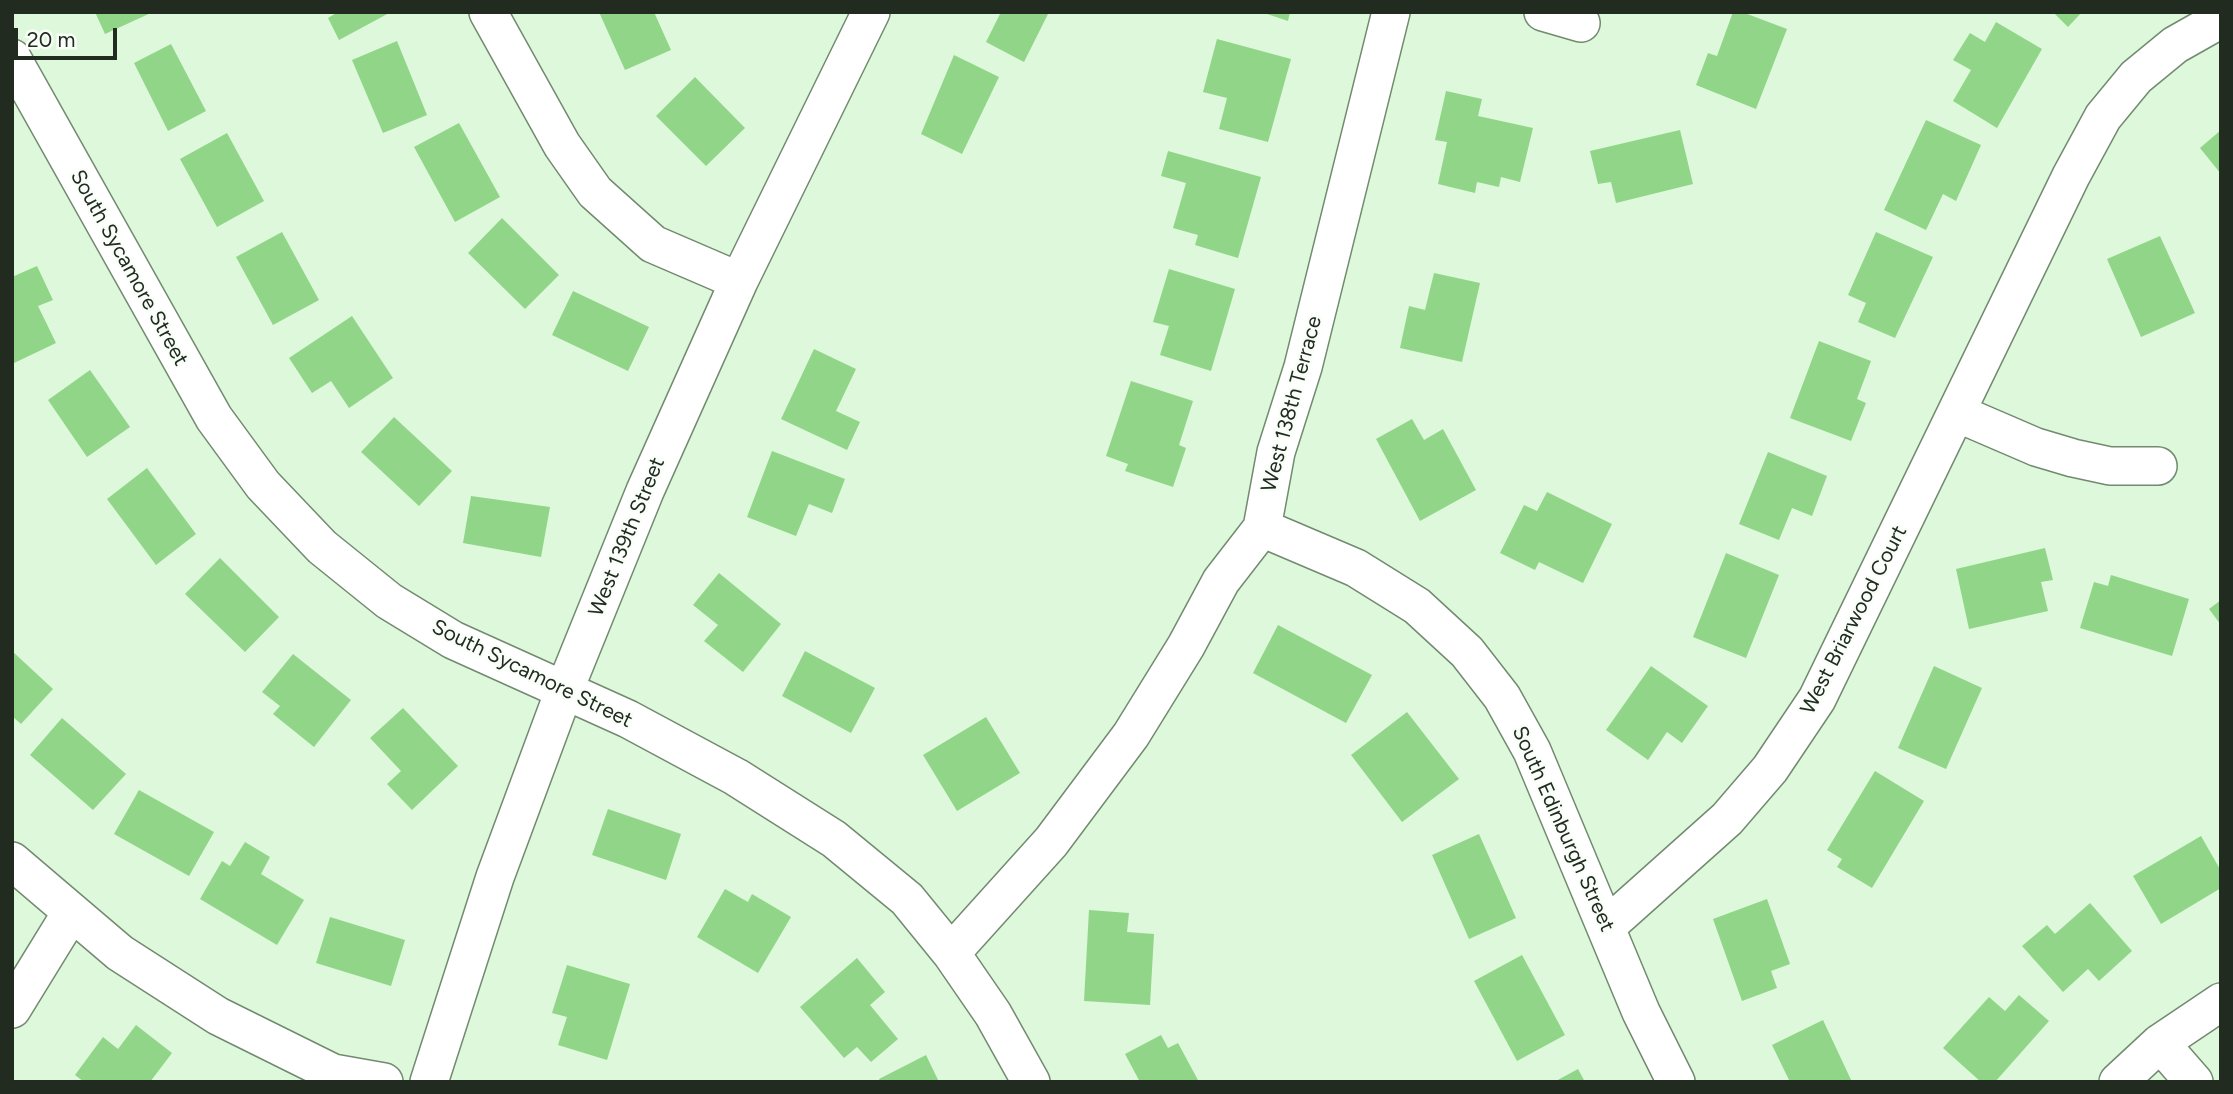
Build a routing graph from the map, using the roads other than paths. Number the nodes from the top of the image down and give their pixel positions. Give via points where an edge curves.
1 (488, 12) edge
2 (871, 12) edge
3 (1391, 12) edge
4 (1543, 12) edge
5 (2221, 19) edge
6 (1581, 23) dead end
7 (12, 58) edge
8 (739, 281) junction
9 (1957, 413) junction
10 (2158, 466) dead end
11 (1262, 528) junction
12 (564, 691) junction
13 (12, 861) edge
14 (71, 913) junction
15 (1606, 927) junction
16 (951, 953) junction
17 (2221, 1002) edge
18 (12, 1009) edge
19 (2160, 1043) junction
20 (384, 1082) edge
21 (429, 1082) edge
22 (1031, 1082) edge
23 (1676, 1082) edge
24 (2118, 1082) edge
25 (2194, 1082) edge

1 - 8 street via 562,145 595,192 653,244
2 - 8 street, West 139th Street
3 - 11 street, West 138th Terrace via 1303,367 1276,452
4 - 6 street
5 - 9 street, West Briarwood Court via 2175,45 2136,77 2103,117
7 - 12 street, South Sycamore Street via 214,418 263,485 322,547 388,601 453,640
8 - 12 street, West 139th Street via 650,479
9 - 10 street via 2073,458 2110,466
9 - 15 street, West Briarwood Court via 1817,699 1727,819
11 - 15 street, South Edinburgh Street via 1356,568 1417,606 1468,652 1502,697 1532,751
11 - 16 street, West 138th Terrace via 1221,581 1131,735 1051,842
12 - 16 street, South Sycamore Street via 628,719 736,777 834,839 907,899
12 - 21 street, West 139th Street via 495,877
13 - 14 street
14 - 18 street
14 - 20 street via 120,953 218,1016 333,1073
15 - 23 street, South Edinburgh Street
16 - 22 street, South Sycamore Street via 993,1014
17 - 19 street
19 - 24 street
19 - 25 street

